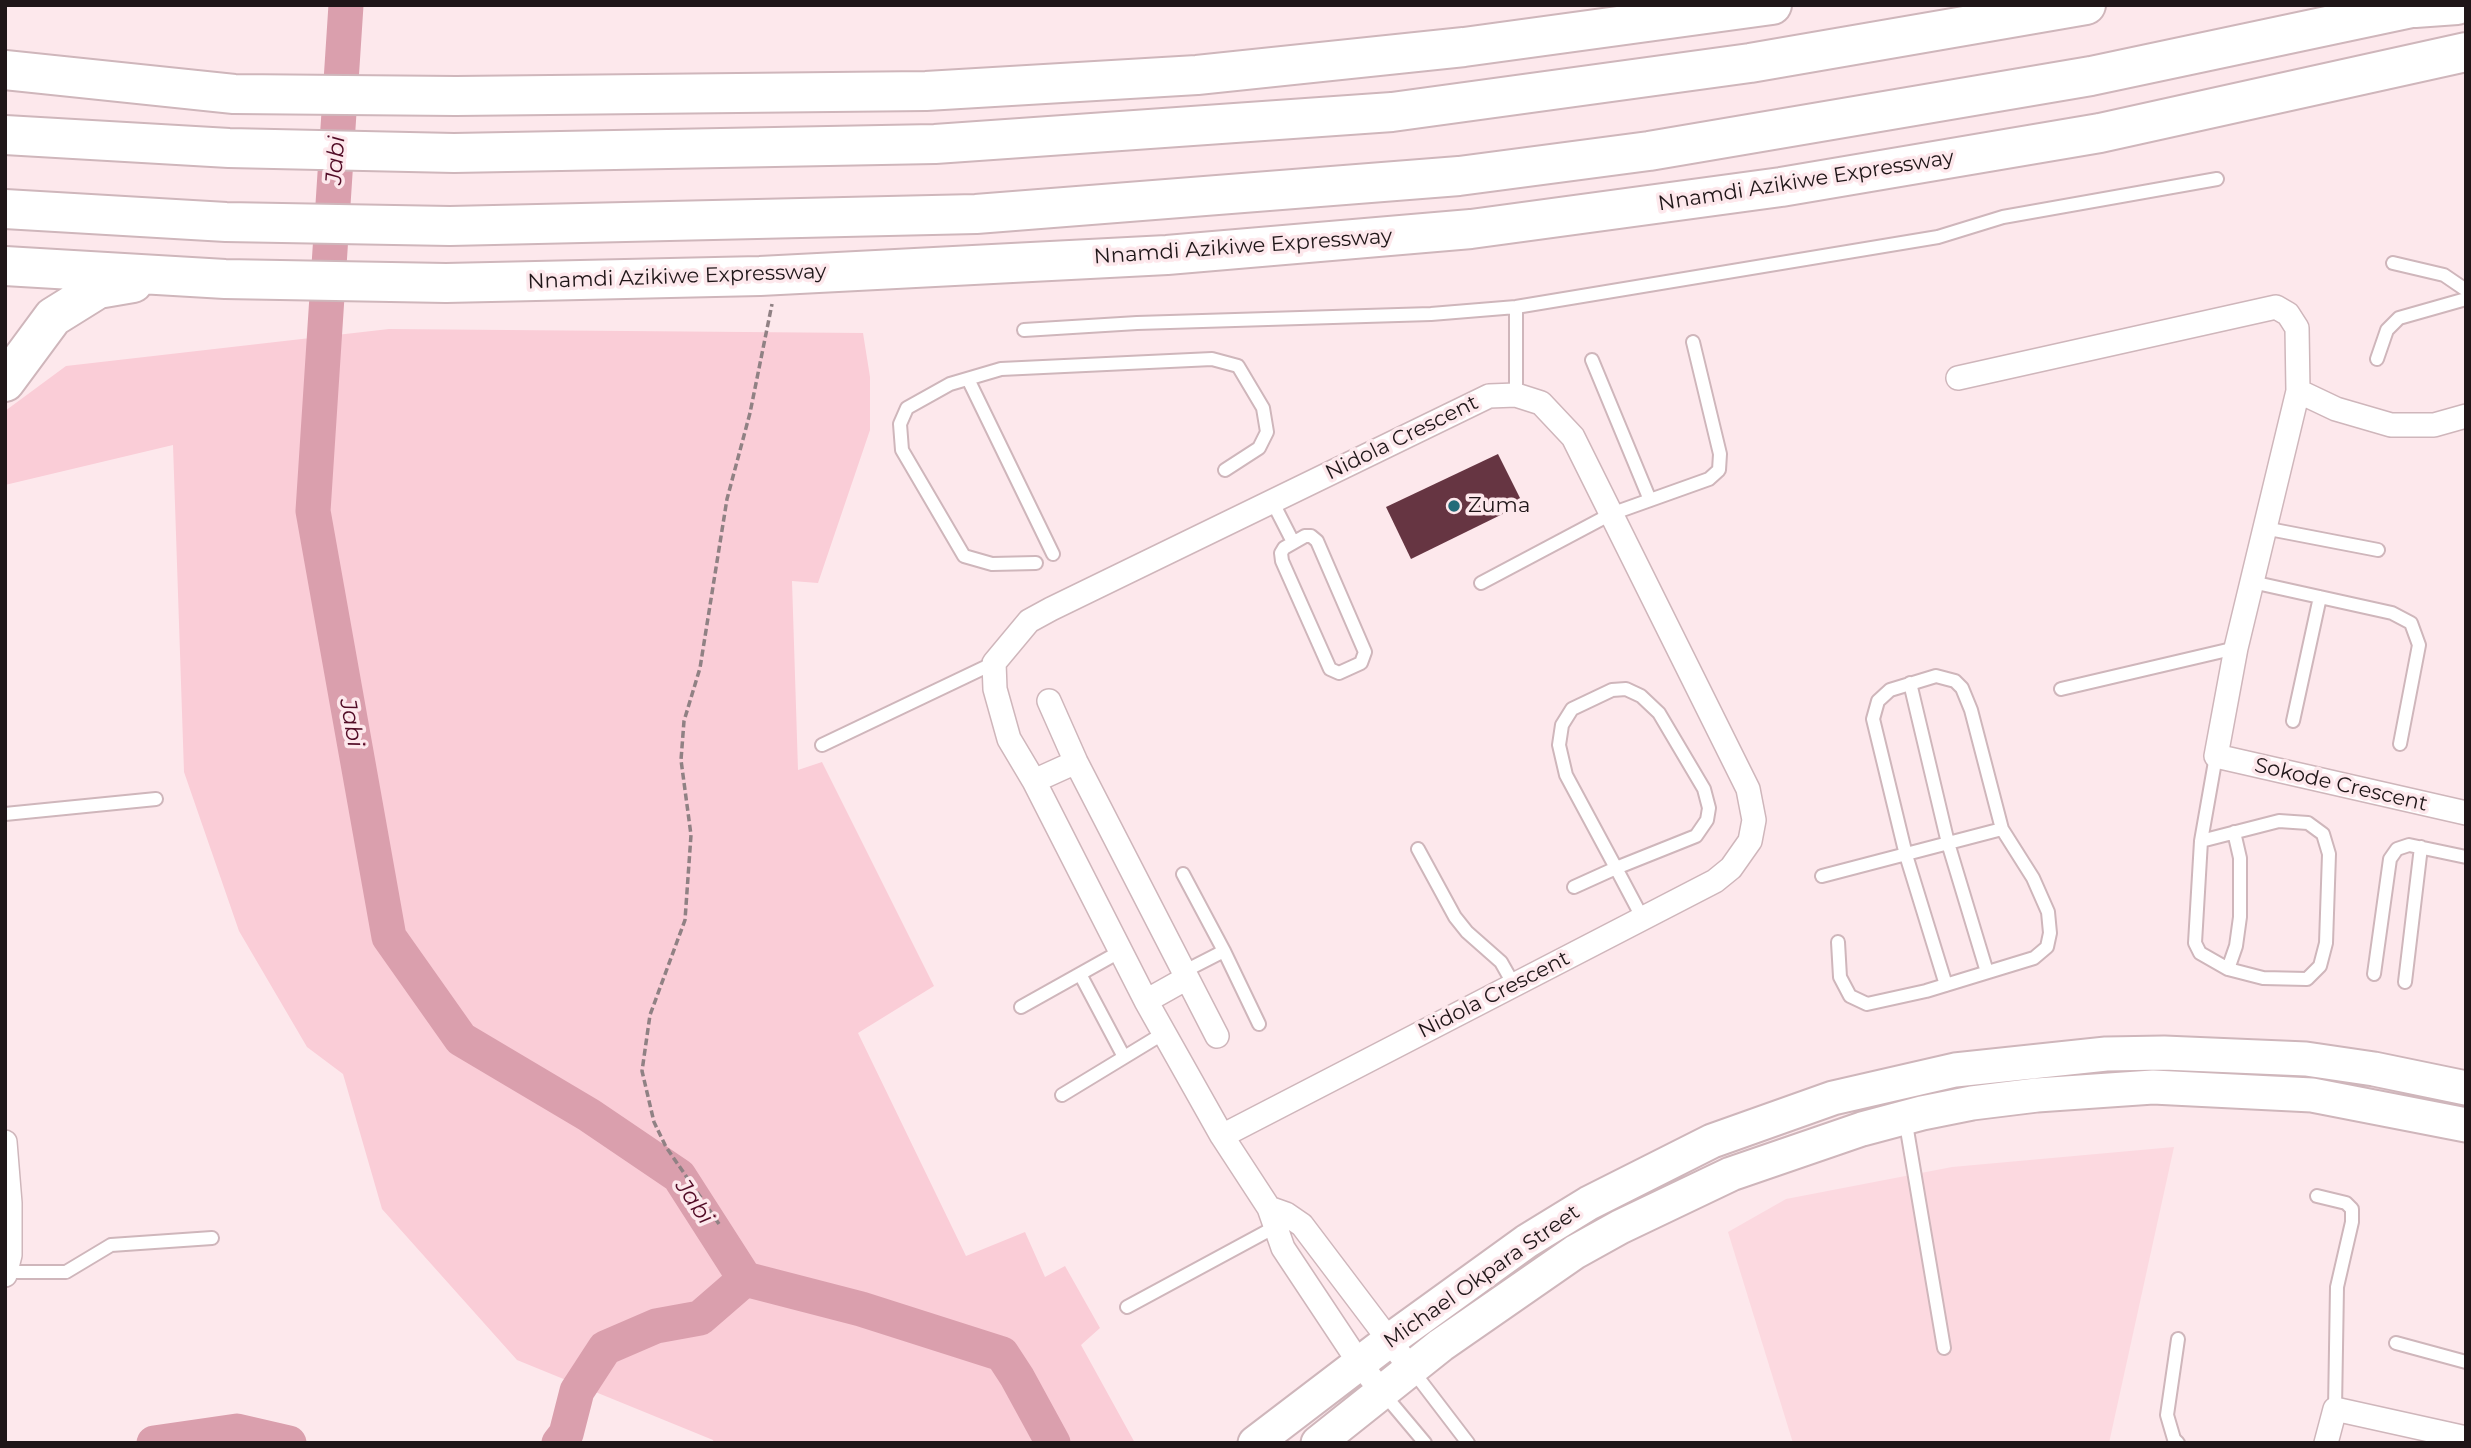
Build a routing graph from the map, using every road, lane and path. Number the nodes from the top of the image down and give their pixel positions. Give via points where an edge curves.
1 (1772, 5) edge
2 (2086, 5) edge
3 (2457, 5) edge
4 (2420, 6) edge
5 (2466, 52) edge
6 (5, 70) edge
7 (1197, 75) junction
8 (1392, 111) junction
9 (5, 135) edge
10 (2217, 179) dead end
11 (5, 209) edge
12 (976, 214) junction
13 (2393, 262) dead end
14 (5, 265) edge
15 (769, 275) junction
16 (176, 276) junction
17 (2466, 290) edge
18 (2466, 299) edge
19 (1516, 307) junction
20 (1024, 330) dead end
21 (1693, 342) dead end
22 (2377, 359) dead end
23 (1592, 360) dead end
24 (1958, 378) dead end
25 (968, 379) junction
26 (5, 382) edge
27 (2298, 391) junction
28 (1516, 395) junction
29 (2466, 416) edge
30 (1225, 470) dead end
31 (1272, 500) junction
32 (1650, 500) junction
33 (1611, 514) junction
34 (2264, 528) junction
35 (1293, 542) junction
36 (2378, 550) dead end
37 (1053, 554) dead end
38 (1036, 563) dead end
39 (2252, 582) junction
40 (1481, 583) dead end
41 (2320, 597) junction
42 (2236, 648) junction
43 (994, 663) junction
44 (1910, 683) junction
45 (2061, 690) dead end
46 (1049, 701) dead end
47 (2292, 721) dead end
48 (2400, 744) dead end
49 (822, 745) dead end
50 (2216, 756) junction
51 (1076, 762) junction
52 (1034, 781) junction
53 (156, 799) dead end
54 (2466, 813) edge
55 (5, 814) edge
56 (2001, 829) junction
57 (2234, 832) junction
58 (2201, 841) junction
59 (1948, 843) junction
60 (2421, 847) junction
61 (1418, 849) dead end
62 (1906, 855) junction
63 (2466, 857) edge
64 (1616, 869) junction
65 (1183, 874) dead end
66 (1822, 876) dead end
67 (1574, 887) dead end
68 (1643, 919) junction
69 (1838, 942) dead end
70 (1121, 951) junction
71 (1224, 951) junction
72 (2228, 969) junction
73 (1987, 972) junction
74 (1080, 974) junction
75 (2374, 974) dead end
76 (1185, 975) junction
77 (2405, 982) dead end
78 (1514, 985) junction
79 (1946, 985) junction
80 (1146, 1000) junction
81 (1021, 1007) dead end
82 (1259, 1024) dead end
83 (1164, 1033) junction
84 (1217, 1035) dead end
85 (1124, 1057) junction
86 (2466, 1088) edge
87 (1062, 1095) dead end
88 (1905, 1118) junction
89 (2466, 1125) edge
90 (1222, 1136) junction
91 (5, 1142) edge
92 (2317, 1196) dead end
93 (1272, 1218) junction
94 (719, 1224) dead end
95 (212, 1238) dead end
96 (6, 1273) edge
97 (1127, 1307) dead end
98 (2178, 1339) dead end
99 (1390, 1340) junction
100 (2396, 1343) dead end
101 (1944, 1348) dead end
102 (2466, 1362) edge
103 (1360, 1364) junction
104 (1411, 1369) junction
105 (1383, 1393) junction
106 (2335, 1409) junction
107 (2466, 1438) edge
108 (1255, 1443) edge
109 (1318, 1443) edge
110 (1425, 1443) edge
111 (1468, 1443) edge
112 (2178, 1443) edge
113 (2326, 1443) edge

1 - 7 highway via 1464,47
2 - 8 highway via 1751,63
3 - 4 highway
4 - 12 highway via 2091,76 1649,151 1459,176
5 - 15 highway, Nnamdi Azikiwe Expressway via 2100,133 1781,187 1485,227 1167,255
6 - 7 highway via 234,94 456,96 926,91
7 - 8 highway
8 - 9 highway via 936,144 454,153 229,148
10 - 19 lane via 2003,217 1938,237
11 - 12 highway via 226,222 450,226
12 - 15 highway
13 - 17 lane via 2444,275
14 - 16 highway, Nnamdi Azikiwe Expressway
15 - 16 highway, Nnamdi Azikiwe Expressway via 446,283
15 - 94 path via 750,413 727,499 700,668 684,721 681,760 691,835 685,919 650,1015 642,1071 654,1122 666,1147
16 - 26 highway via 98,289 53,317
18 - 22 lane via 2399,318 2387,330
19 - 20 lane
19 - 28 lane
21 - 32 lane via 1720,454 1719,470
23 - 32 lane
24 - 27 street via 2276,307 2288,314 2297,328
25 - 30 lane via 1001,369 1212,359 1238,366 1263,408 1267,432 1259,448
25 - 37 lane
25 - 38 lane via 907,408 901,424 902,450 964,556 992,564
27 - 29 street via 2336,410 2391,425 2434,425
27 - 34 street
28 - 31 street, Nidola Crescent via 1489,396
28 - 33 street, Nidola Crescent via 1541,403 1573,438
31 - 35 lane
31 - 43 street, Nidola Crescent via 1029,621
32 - 33 lane
33 - 40 lane
33 - 68 street, Nidola Crescent via 1748,789 1754,820 1750,841 1731,868
34 - 36 lane
34 - 39 street
35 - 35 lane via 1281,553 1282,561 1331,669 1339,673 1361,663 1365,652 1317,541 1305,536
39 - 41 lane
39 - 42 street
41 - 47 lane
41 - 48 lane via 2392,613 2411,623 2419,645
42 - 45 lane
42 - 50 street
43 - 49 lane
43 - 52 street via 995,689 1009,738
44 - 56 lane via 1936,676 1962,688
44 - 59 lane
44 - 62 lane via 1890,690 1878,701 1873,719
46 - 51 street
50 - 54 street, Sokode Crescent
50 - 58 lane
51 - 52 street
51 - 76 street
52 - 70 street
53 - 55 lane
56 - 59 lane
56 - 73 lane via 2033,878 2048,912 2050,933 2047,947 2034,958
57 - 58 lane
57 - 72 lane via 2240,858 2240,917
57 - 72 lane via 2279,821 2308,824 2322,834 2329,854 2326,943 2319,966 2307,979 2263,978
58 - 72 lane via 2195,943 2200,953
59 - 62 lane
59 - 73 lane
60 - 63 lane
60 - 75 lane via 2397,849 2390,859
60 - 77 lane
61 - 78 lane via 1455,917 1501,961
62 - 66 lane
62 - 79 lane
64 - 64 lane via 1696,836 1709,808 1704,789 1659,713 1641,696 1626,690 1612,690 1572,709 1562,725 1559,745 1566,775
64 - 67 lane
64 - 68 lane
65 - 71 lane
68 - 78 street, Nidola Crescent
69 - 79 lane via 1840,977 1850,996 1867,1004
70 - 74 lane
70 - 80 street
71 - 76 lane
71 - 82 lane
73 - 79 lane
74 - 81 lane
74 - 85 lane
76 - 80 street
76 - 84 street
78 - 90 street, Nidola Crescent
80 - 83 street
83 - 85 lane
83 - 90 street
85 - 87 lane
86 - 99 main road, Michael Okpara Street via 2306,1059 2164,1052 2027,1061 1894,1082 1769,1120 1657,1167 1527,1241
88 - 89 main road, Michael Okpara Street via 1972,1103 2153,1087 2312,1095
88 - 101 lane
88 - 104 main road, Michael Okpara Street via 1731,1174 1620,1227 1511,1295
90 - 93 street
91 - 96 street via 10,1203
92 - 106 lane via 2346,1203 2352,1209 2337,1286
93 - 97 lane
93 - 99 street via 1286,1214 1302,1225
93 - 103 street via 1283,1248
95 - 96 lane via 111,1245 65,1272
98 - 112 lane via 2167,1415
99 - 103 main road, Michael Okpara Street
99 - 104 street
100 - 102 lane
103 - 105 street
103 - 108 main road, Michael Okpara Street
104 - 105 main road, Michael Okpara Street
104 - 111 lane
105 - 109 main road, Michael Okpara Street
105 - 110 lane
106 - 107 street
106 - 113 street

